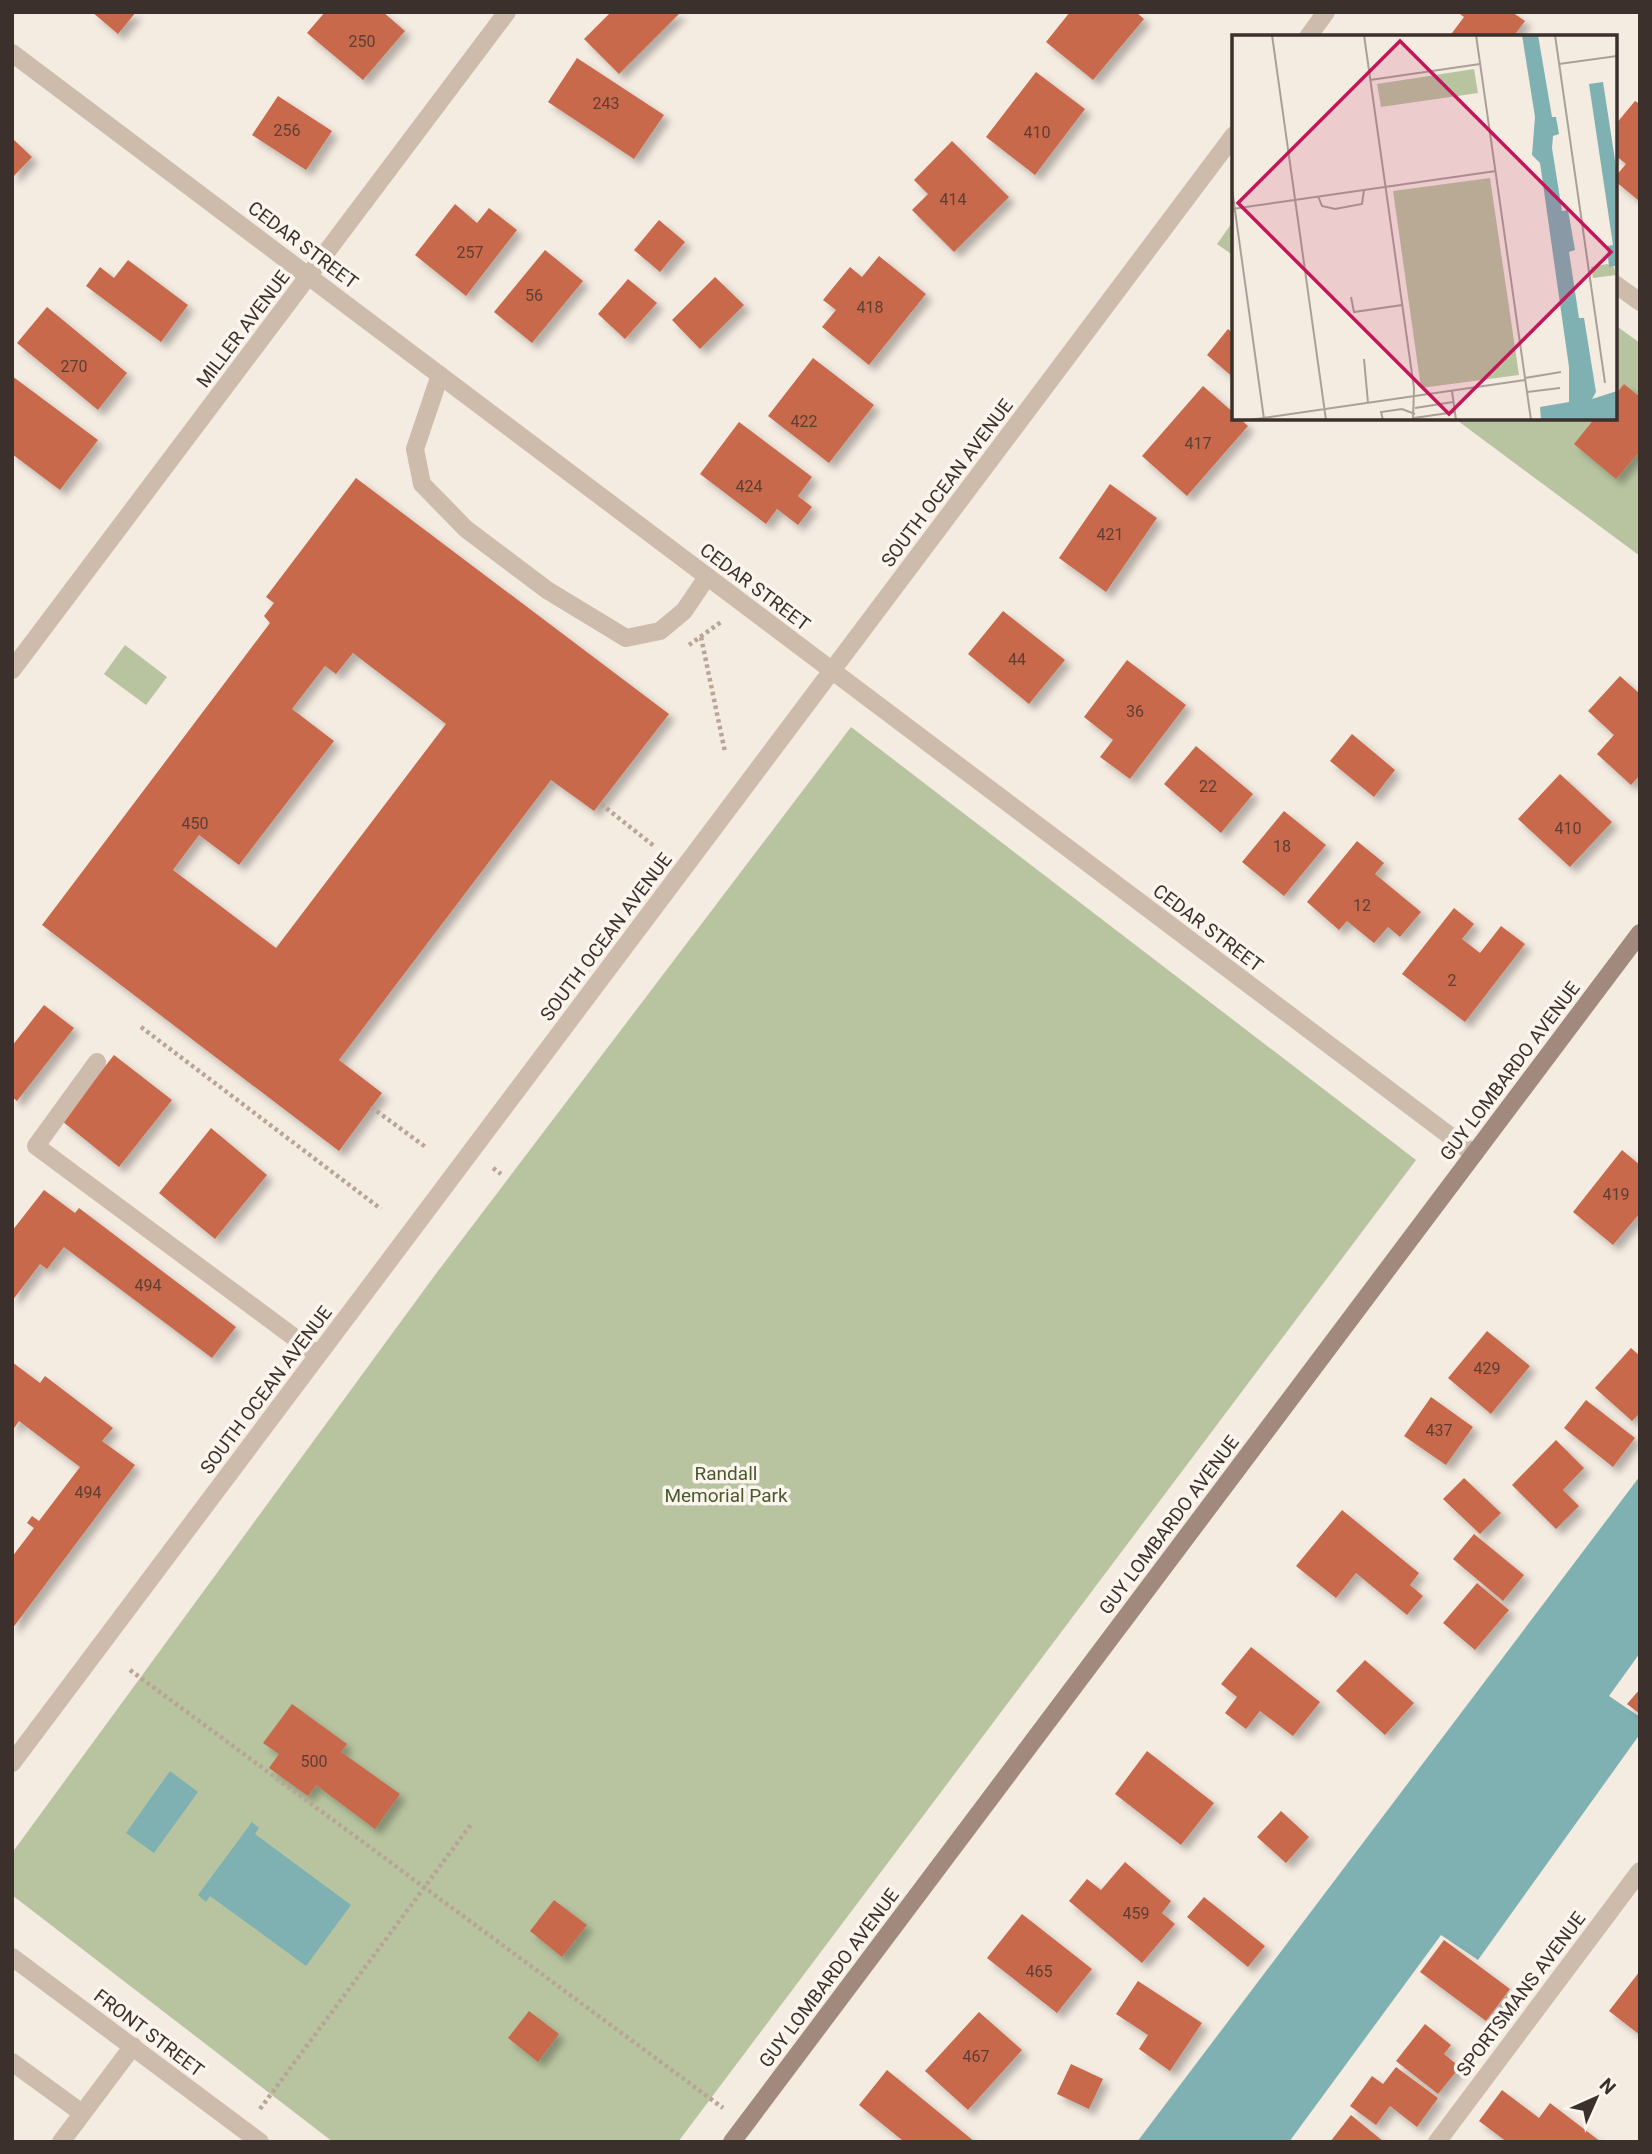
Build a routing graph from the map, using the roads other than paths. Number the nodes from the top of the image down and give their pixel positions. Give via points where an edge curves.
1 (507, 12) edge
2 (1326, 12) edge
3 (1309, 35) edge
4 (12, 53) edge
5 (1232, 138) edge
6 (309, 276) junction
7 (1617, 285) edge
8 (1640, 302) edge
9 (440, 375) junction
10 (707, 577) junction
11 (12, 670) edge
12 (832, 671) junction
13 (1640, 933) edge
14 (97, 1062) dead end
15 (1474, 1154) junction
16 (318, 1355) junction
17 (12, 1763) edge
18 (1640, 1871) edge
19 (12, 1957) edge
20 (132, 2046) junction
21 (12, 2063) edge
22 (82, 2113) junction
23 (61, 2142) edge
24 (260, 2142) edge
25 (732, 2142) edge
26 (1437, 2142) edge

1 - 6 street, MILLER AVENUE
2 - 3 street
4 - 6 street, CEDAR STREET
5 - 12 street, SOUTH OCEAN AVENUE
6 - 9 street, CEDAR STREET
6 - 11 street, MILLER AVENUE
7 - 8 street
9 - 10 street, CEDAR STREET
9 - 10 street via 415,449 422,484 466,528 547,590 626,638 660,631 684,611
10 - 12 street, CEDAR STREET
12 - 15 street, CEDAR STREET
12 - 16 street, SOUTH OCEAN AVENUE
13 - 15 street, GUY LOMBARDO AVENUE
14 - 16 street via 37,1146
15 - 25 street, GUY LOMBARDO AVENUE
16 - 17 street, SOUTH OCEAN AVENUE
18 - 26 street, SPORTSMANS AVENUE
19 - 20 street, FRONT STREET
20 - 22 street
20 - 24 street, FRONT STREET
21 - 22 street
22 - 23 street

